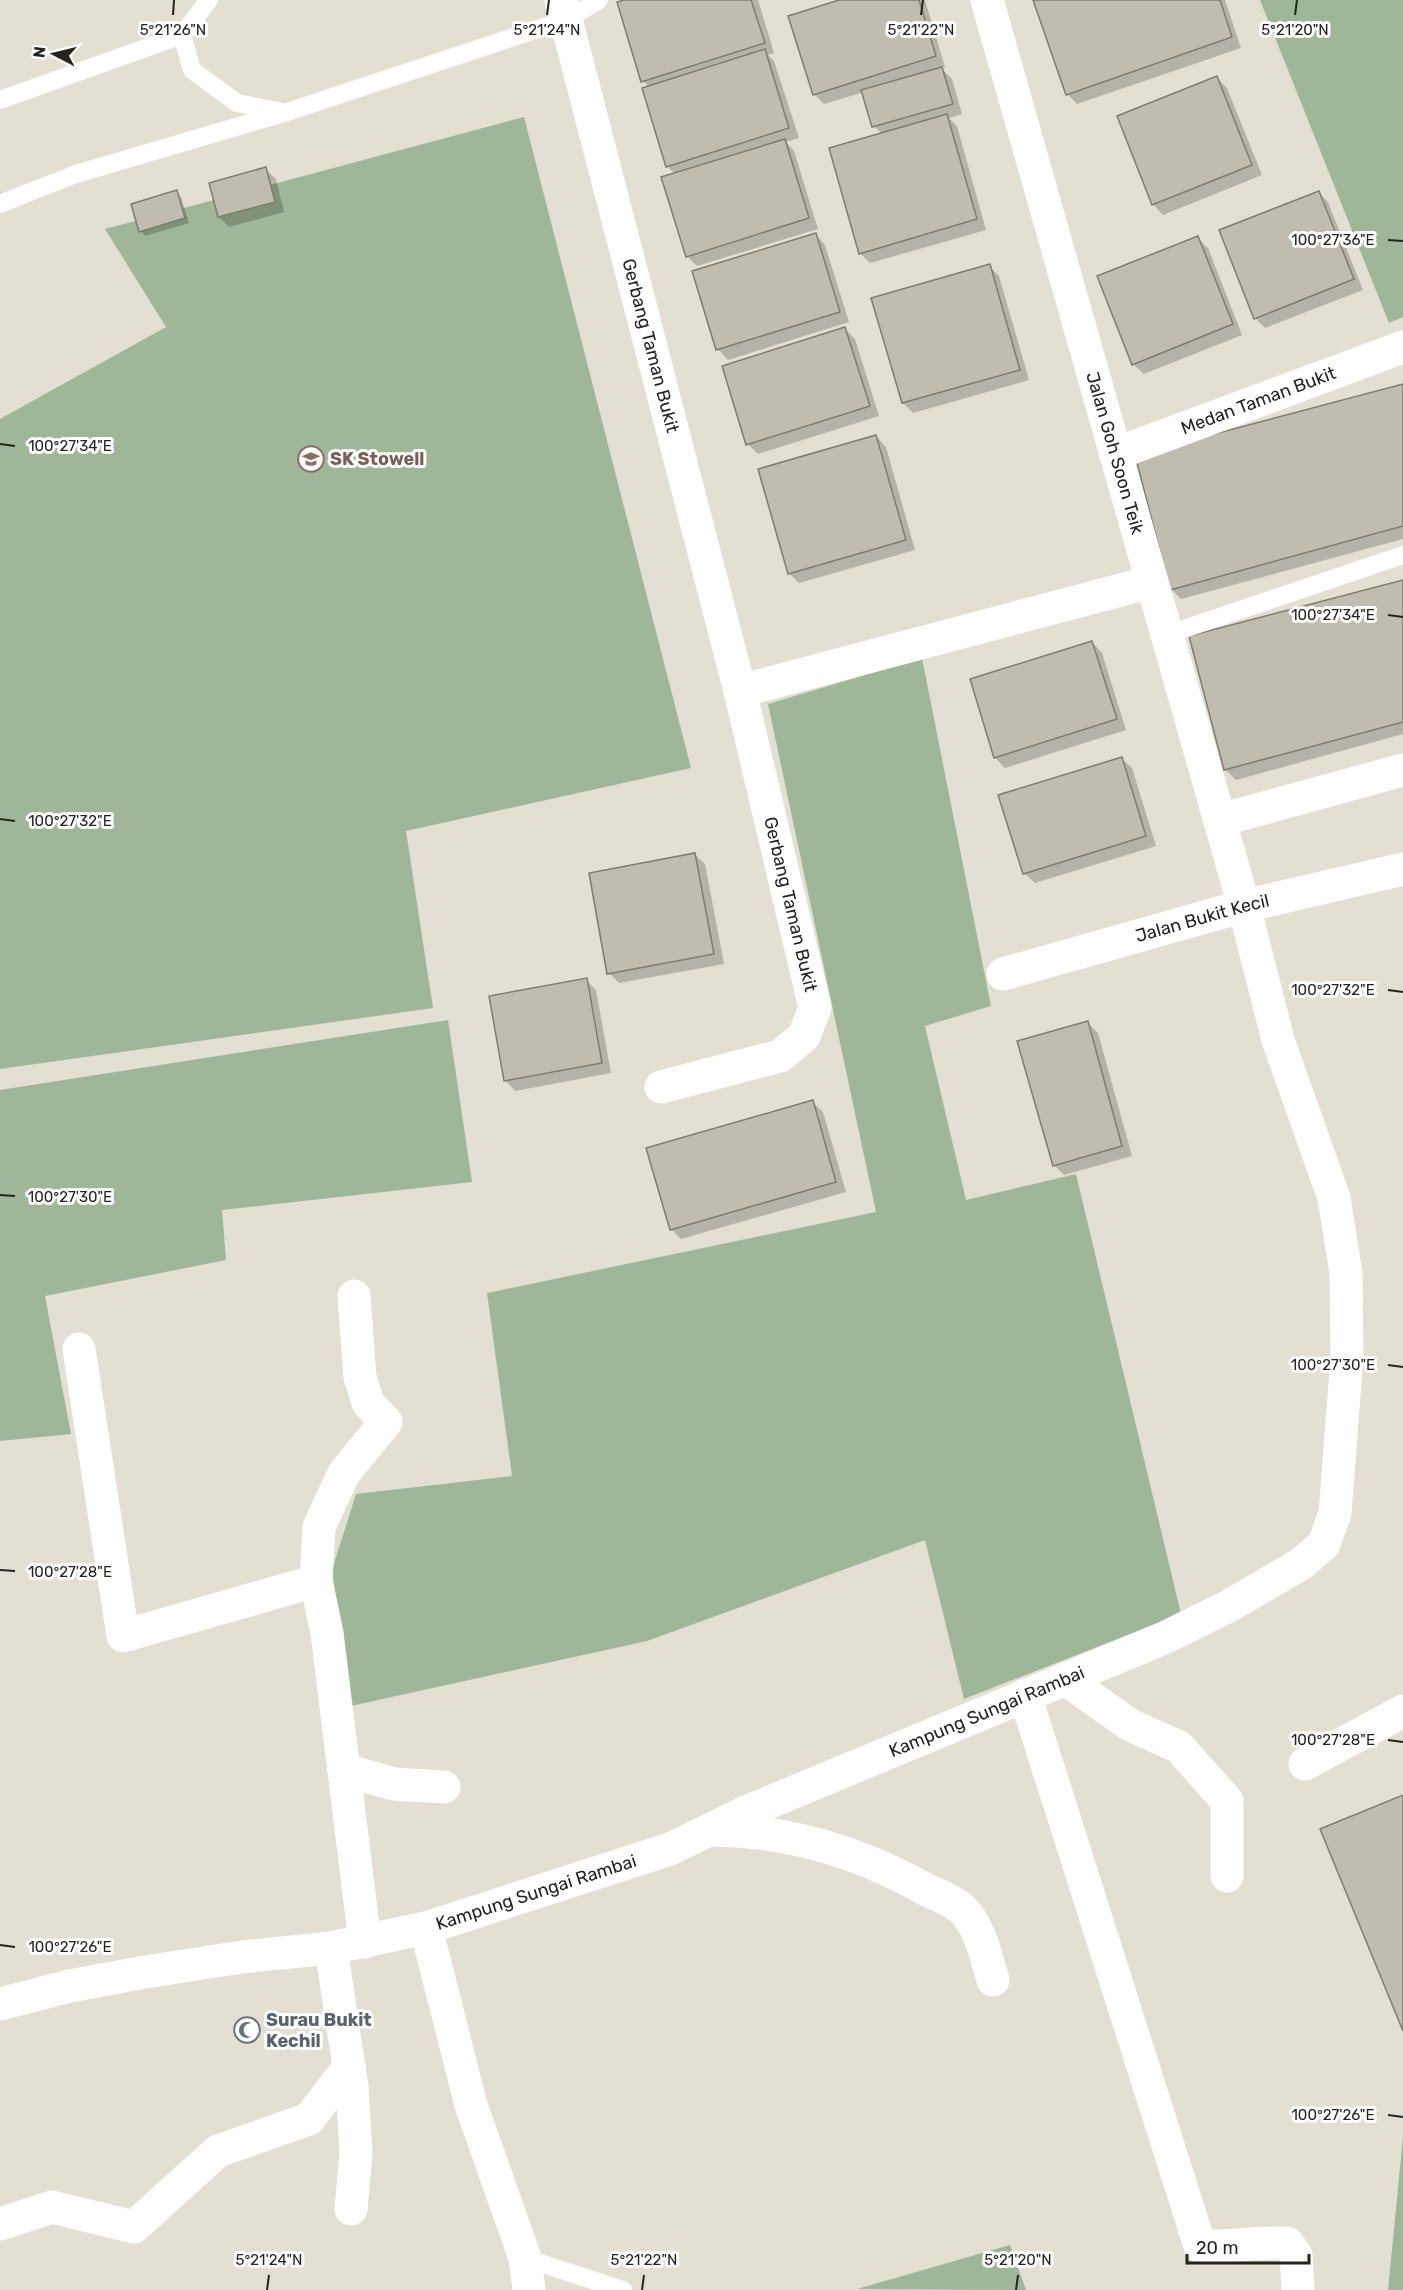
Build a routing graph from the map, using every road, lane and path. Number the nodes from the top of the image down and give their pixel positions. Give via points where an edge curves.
1 (209, 0) edge
2 (599, 0) edge
3 (987, 0) edge
4 (564, 9) edge
5 (182, 36) junction
6 (0, 100) edge
7 (287, 112) junction
8 (0, 204) edge
9 (1403, 347) edge
10 (1115, 454) junction
11 (1403, 555) edge
12 (1151, 582) junction
13 (1166, 635) junction
14 (740, 691) junction
15 (1403, 770) edge
16 (1220, 820) junction
17 (1403, 869) edge
18 (1244, 906) junction
19 (1004, 974) dead end
20 (661, 1087) dead end
21 (354, 1296) dead end
22 (79, 1349) dead end
23 (316, 1581) junction
24 (1065, 1679) junction
25 (1025, 1695) junction
26 (1403, 1711) edge
27 (1305, 1764) dead end
28 (344, 1770) junction
29 (444, 1787) dead end
30 (710, 1830) junction
31 (1227, 1876) dead end
32 (426, 1928) junction
33 (364, 1942) junction
34 (332, 1948) junction
35 (993, 1980) dead end
36 (0, 2004) edge
37 (349, 2067) junction
38 (351, 2209) dead end
39 (0, 2224) edge
40 (525, 2258) junction
41 (529, 2290) edge
42 (623, 2290) edge
43 (1298, 2290) edge

1 - 5 lane
2 - 4 lane
3 - 10 street, Jalan Goh Soon Teik
4 - 7 lane
4 - 14 street, Gerbang Taman Bukit
5 - 6 lane
5 - 7 lane via 192,70 237,103
7 - 8 lane via 76,174
9 - 10 street, Medan Taman Bukit
10 - 12 street, Jalan Goh Soon Teik
11 - 13 lane
12 - 13 street, Jalan Goh Soon Teik
12 - 14 street
13 - 16 street, Jalan Goh Soon Teik
14 - 20 street, Gerbang Taman Bukit via 815,1008 804,1035 780,1056
15 - 16 street
16 - 18 street, Jalan Goh Soon Teik
17 - 18 street, Jalan Bukit Kecil
18 - 19 street, Jalan Bukit Kecil
18 - 24 street, Kampung Sungai Rambai via 1278,1040 1334,1198 1346,1273 1347,1357 1335,1513 1324,1544 1301,1564 1164,1638
21 - 23 street via 360,1377 368,1403 386,1422 344,1473 319,1527
22 - 23 street via 123,1636
23 - 28 street via 327,1633
24 - 25 street, Kampung Sungai Rambai
24 - 31 street via 1130,1725 1179,1747 1227,1801
25 - 30 street, Kampung Sungai Rambai
25 - 43 street via 1200,2246 1287,2243 1296,2255
26 - 27 street
28 - 29 street via 394,1784
28 - 33 street
30 - 32 street, Kampung Sungai Rambai via 670,1849
30 - 35 street via 753,1831 804,1839 871,1862 915,1883 962,1908 979,1935
32 - 33 street, Kampung Sungai Rambai
32 - 40 street via 471,2105
33 - 34 street, Kampung Sungai Rambai
34 - 36 street, Kampung Sungai Rambai via 145,1972
34 - 37 street
37 - 38 street via 356,2153
37 - 39 street via 309,2119 218,2151 134,2228 52,2207
40 - 41 street
40 - 42 lane

